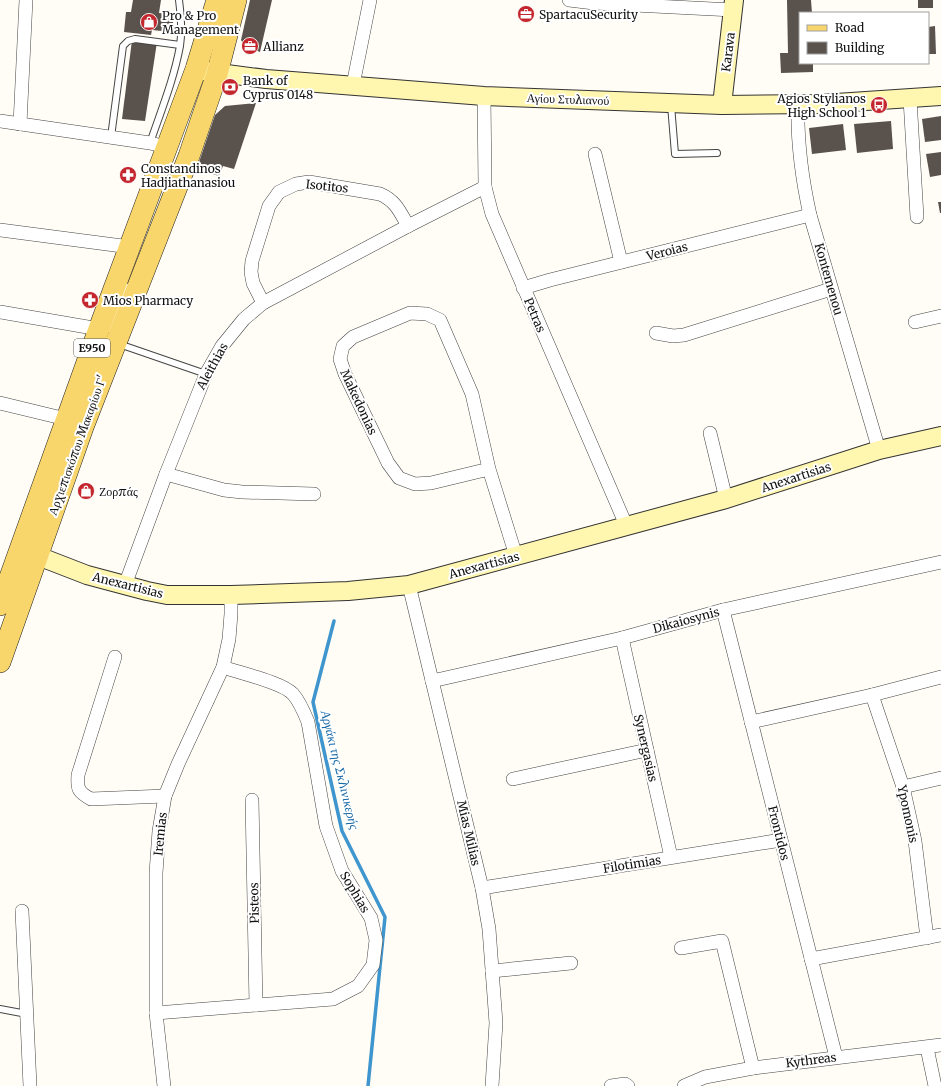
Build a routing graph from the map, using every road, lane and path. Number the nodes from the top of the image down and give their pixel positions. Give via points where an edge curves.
1 (26, 0) edge
2 (179, 0) edge
3 (217, 0) edge
4 (236, 0) edge
5 (370, 0) edge
6 (568, 0) edge
7 (594, 1) edge
8 (733, 5) edge
9 (180, 45) junction
10 (196, 70) junction
11 (217, 74) junction
12 (353, 85) junction
13 (484, 96) junction
14 (941, 96) edge
15 (910, 99) junction
16 (670, 103) junction
17 (722, 104) junction
18 (798, 104) junction
19 (0, 121) edge
20 (20, 124) junction
21 (112, 137) junction
22 (158, 145) junction
23 (717, 153) dead end
24 (595, 154) dead end
25 (485, 187) junction
26 (810, 215) junction
27 (917, 217) dead end
28 (408, 226) junction
29 (0, 230) edge
30 (130, 247) junction
31 (621, 262) junction
32 (147, 263) junction
33 (523, 288) junction
34 (831, 289) junction
35 (263, 303) junction
36 (0, 312) edge
37 (941, 316) edge
38 (916, 322) dead end
39 (98, 329) junction
40 (656, 334) dead end
41 (116, 343) junction
42 (206, 374) junction
43 (0, 403) edge
44 (66, 419) junction
45 (710, 433) dead end
46 (941, 436) edge
47 (879, 450) junction
48 (489, 469) junction
49 (166, 474) junction
50 (314, 494) dead end
51 (726, 499) junction
52 (626, 525) junction
53 (28, 552) junction
54 (516, 556) junction
55 (941, 562) edge
56 (125, 585) junction
57 (409, 585) junction
58 (231, 595) junction
59 (0, 605) edge
60 (723, 610) junction
61 (622, 638) junction
62 (115, 657) dead end
63 (0, 662) edge
64 (223, 667) junction
65 (941, 677) edge
66 (432, 681) junction
67 (872, 695) junction
68 (751, 722) junction
69 (647, 750) junction
70 (941, 778) edge
71 (513, 779) dead end
72 (903, 787) junction
73 (164, 796) junction
74 (252, 800) dead end
75 (781, 840) junction
76 (671, 857) junction
77 (482, 888) junction
78 (22, 911) dead end
79 (941, 936) edge
80 (926, 938) junction
81 (681, 948) dead end
82 (811, 959) junction
83 (571, 963) dead end
84 (492, 971) junction
85 (256, 1005) junction
86 (0, 1009) edge
87 (156, 1013) junction
88 (27, 1014) junction
89 (941, 1045) edge
90 (926, 1048) junction
91 (836, 1057) junction
92 (753, 1068) junction
93 (30, 1086) edge
94 (164, 1086) edge
95 (492, 1086) edge
96 (610, 1086) edge
97 (628, 1086) edge
98 (684, 1086) edge
99 (935, 1086) edge

1 - 20 street
2 - 9 lane
3 - 10 main road, E950
4 - 11 main road, E950
5 - 12 street
6 - 7 street
7 - 8 street
8 - 17 street, Karava
9 - 21 lane via 134,39 123,46
9 - 22 lane
10 - 11 street, Αγίου Στυλιανού
10 - 22 main road, Αρχιεπισκόπου Μακαρίου Γ' / E950
11 - 12 street, Αγίου Στυλιανού
11 - 32 main road, Αρχιεπισκόπου Μακαρίου Γ' / E950 via 189,156
12 - 13 street, Αγίου Στυλιανού
13 - 16 street, Αγίου Στυλιανού
13 - 25 street, Petras
14 - 15 street, Αγίου Στυλιανού
15 - 18 street, Αγίου Στυλιανού
15 - 27 street
16 - 17 street, Αγίου Στυλιανού
16 - 23 lane via 675,154
17 - 18 street, Αγίου Στυλιανού
18 - 26 street, Kontemenou via 803,183
19 - 20 street
20 - 21 street
21 - 22 street
22 - 30 main road, Αρχιεπισκόπου Μακαρίου Γ' / E950
24 - 31 street
25 - 28 street, Aleithias
25 - 33 street, Petras via 492,214
26 - 31 street, Veroias
26 - 34 street, Kontemenou
28 - 35 street, Aleithias
28 - 35 street, Isotitos via 397,206 380,194 309,182 288,187 279,192 269,206 252,261 252,283
29 - 30 street
30 - 39 main road, Αρχιεπισκόπου Μακαρίου Γ' / E950
31 - 33 street, Veroias
32 - 39 street via 140,266 132,275 113,319 107,326
32 - 41 main road, Αρχιεπισκόπου Μακαρίου Γ' / E950
33 - 52 street, Petras
34 - 40 street via 684,335
34 - 47 street, Kontemenou
35 - 42 street, Aleithias via 244,319 222,346
36 - 39 street
37 - 38 street
39 - 44 main road, Αρχιεπισκόπου Μακαρίου Γ' / E950
41 - 42 lane
41 - 53 main road, Αρχιεπισκόπου Μακαρίου Γ' / E950
42 - 49 street, Aleithias
43 - 44 street
44 - 53 main road, Αρχιεπισκόπου Μακαρίου Γ' / E950
45 - 51 street
46 - 47 street, Anexartisias
47 - 51 street, Anexartisias
48 - 48 street, Makedonias via 472,394 440,320 427,314 410,313 353,337 343,346 340,359 345,374 388,463 399,478 415,484 431,483
48 - 54 street, Makedonias
49 - 50 street via 224,490
49 - 56 street, Aleithias
51 - 52 street, Anexartisias
52 - 54 street, Anexartisias
53 - 56 street, Anexartisias via 87,575
53 - 59 main road, Αρχιεπισκόπου Μακαρίου Γ' / E950
53 - 63 main road, Αρχιεπισκόπου Μακαρίου Γ' / E950
54 - 57 street, Anexartisias
55 - 60 street, Dikaiosynis
56 - 58 street, Anexartisias via 167,595
57 - 58 street, Anexartisias via 348,591
57 - 66 street, Mias Milias
58 - 64 street, Iremias via 229,639
60 - 61 street, Dikaiosynis
60 - 68 street, Frontidos
61 - 66 street, Dikaiosynis
61 - 69 street, Synergasias
62 - 73 street via 78,775 78,786 82,794 91,799
64 - 73 street, Iremias
64 - 85 street, Sophias via 277,684 292,693 301,706 308,722 326,826 342,871 371,918 376,940 373,965 358,986 333,999
65 - 67 street
66 - 77 street, Mias Milias
67 - 68 street
67 - 72 street, Ypomonis
68 - 75 street, Frontidos
69 - 71 street
69 - 76 street, Synergasias
70 - 72 street
72 - 80 street, Ypomonis via 915,842
73 - 87 street, Iremias via 156,873
74 - 85 street, Pisteos
75 - 76 street, Filotimias
75 - 82 street, Frontidos
76 - 77 street, Filotimias
77 - 84 street, Mias Milias
78 - 88 street
79 - 80 street
80 - 82 street
81 - 92 street via 722,941
82 - 91 street, Frontidos
83 - 84 street
84 - 95 street, Mias Milias via 496,1023
85 - 87 street, Sophias
86 - 88 lane
87 - 94 street, Iremias
88 - 93 street
89 - 90 street, Kythreas
90 - 91 street, Kythreas
90 - 99 street
91 - 92 street, Kythreas
92 - 98 street, Kythreas via 705,1077
96 - 97 street

